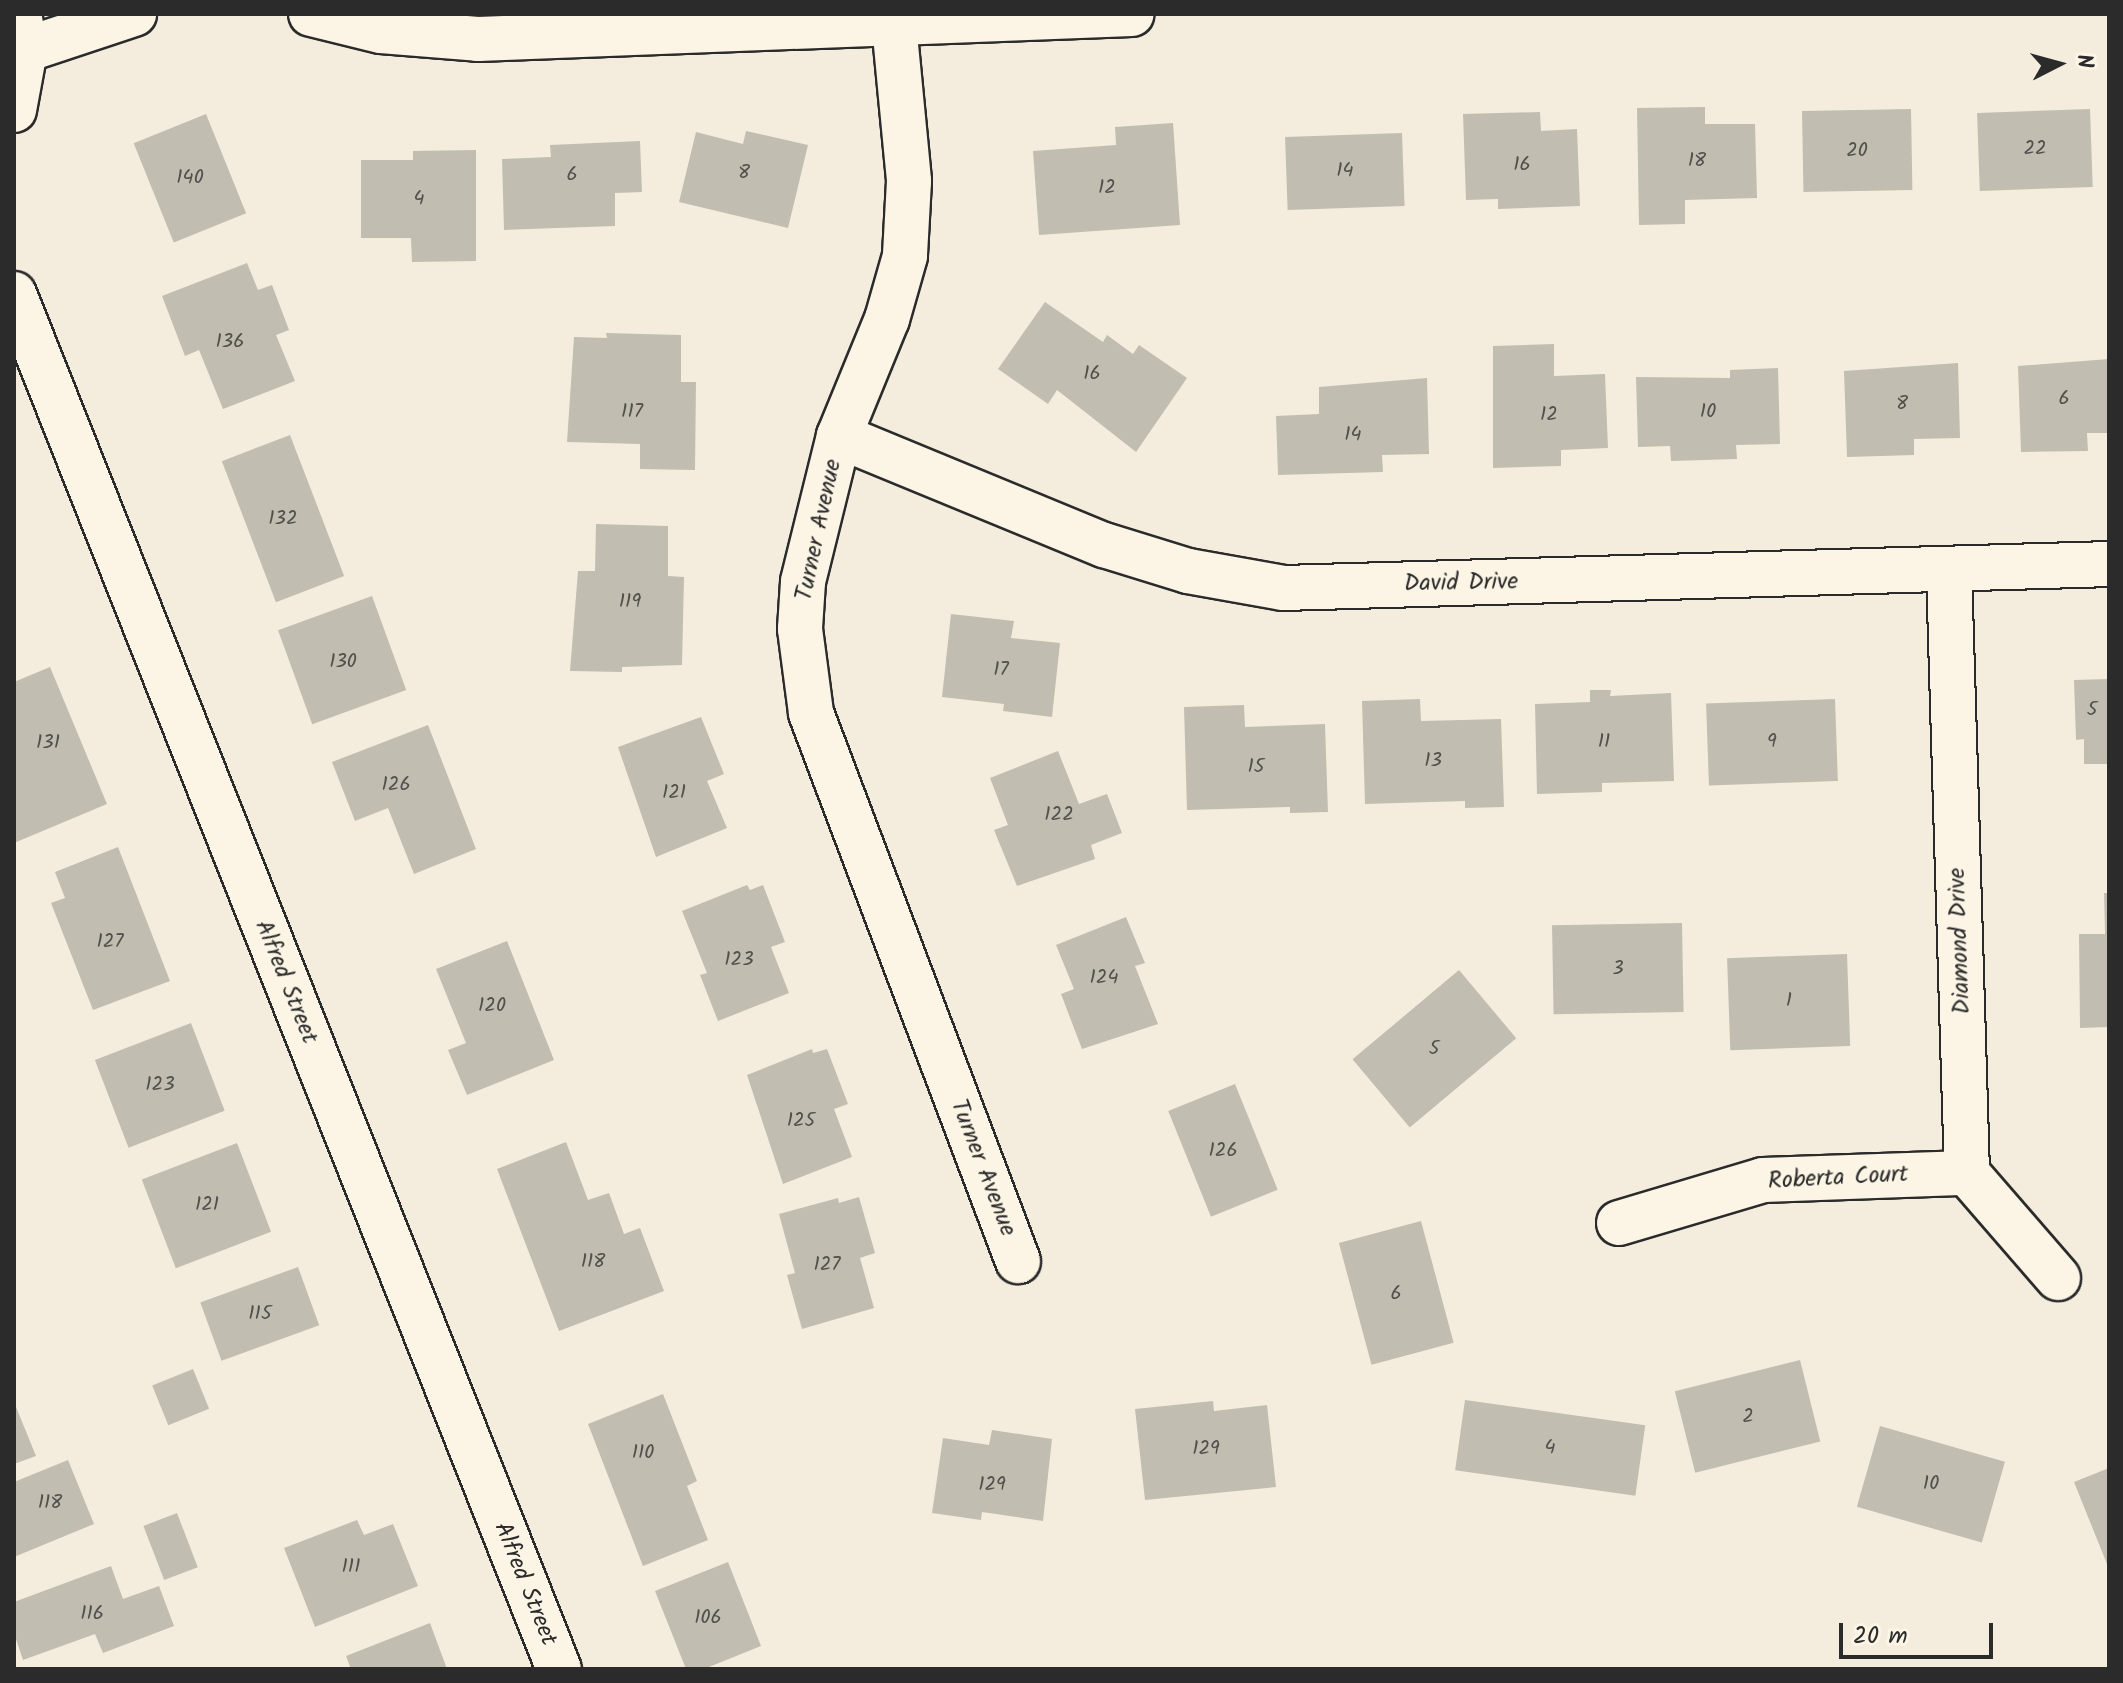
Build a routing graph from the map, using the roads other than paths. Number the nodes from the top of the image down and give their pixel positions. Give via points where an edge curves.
1 (134, 14) edge
2 (311, 14) edge
3 (1132, 14) edge
4 (893, 18) edge
5 (22, 32) edge
6 (14, 110) edge
7 (14, 294) edge
8 (839, 436) junction
9 (2109, 564) edge
10 (1949, 571) junction
11 (1967, 1173) junction
12 (1619, 1223) dead end
13 (1018, 1261) dead end
14 (2058, 1278) dead end
15 (559, 1669) edge

1 - 5 street
2 - 4 street via 381,31 478,39
3 - 4 street
4 - 8 street, Turner Avenue via 909,181 905,256 887,319
5 - 6 street
7 - 15 street, Alfred Street
8 - 10 street, David Drive via 1104,545 1188,571 1283,588
8 - 13 street, Turner Avenue via 803,582 800,629 811,713
9 - 10 street, David Drive
10 - 11 street, Diamond Drive
11 - 12 street, Roberta Court via 1763,1180
11 - 14 street

